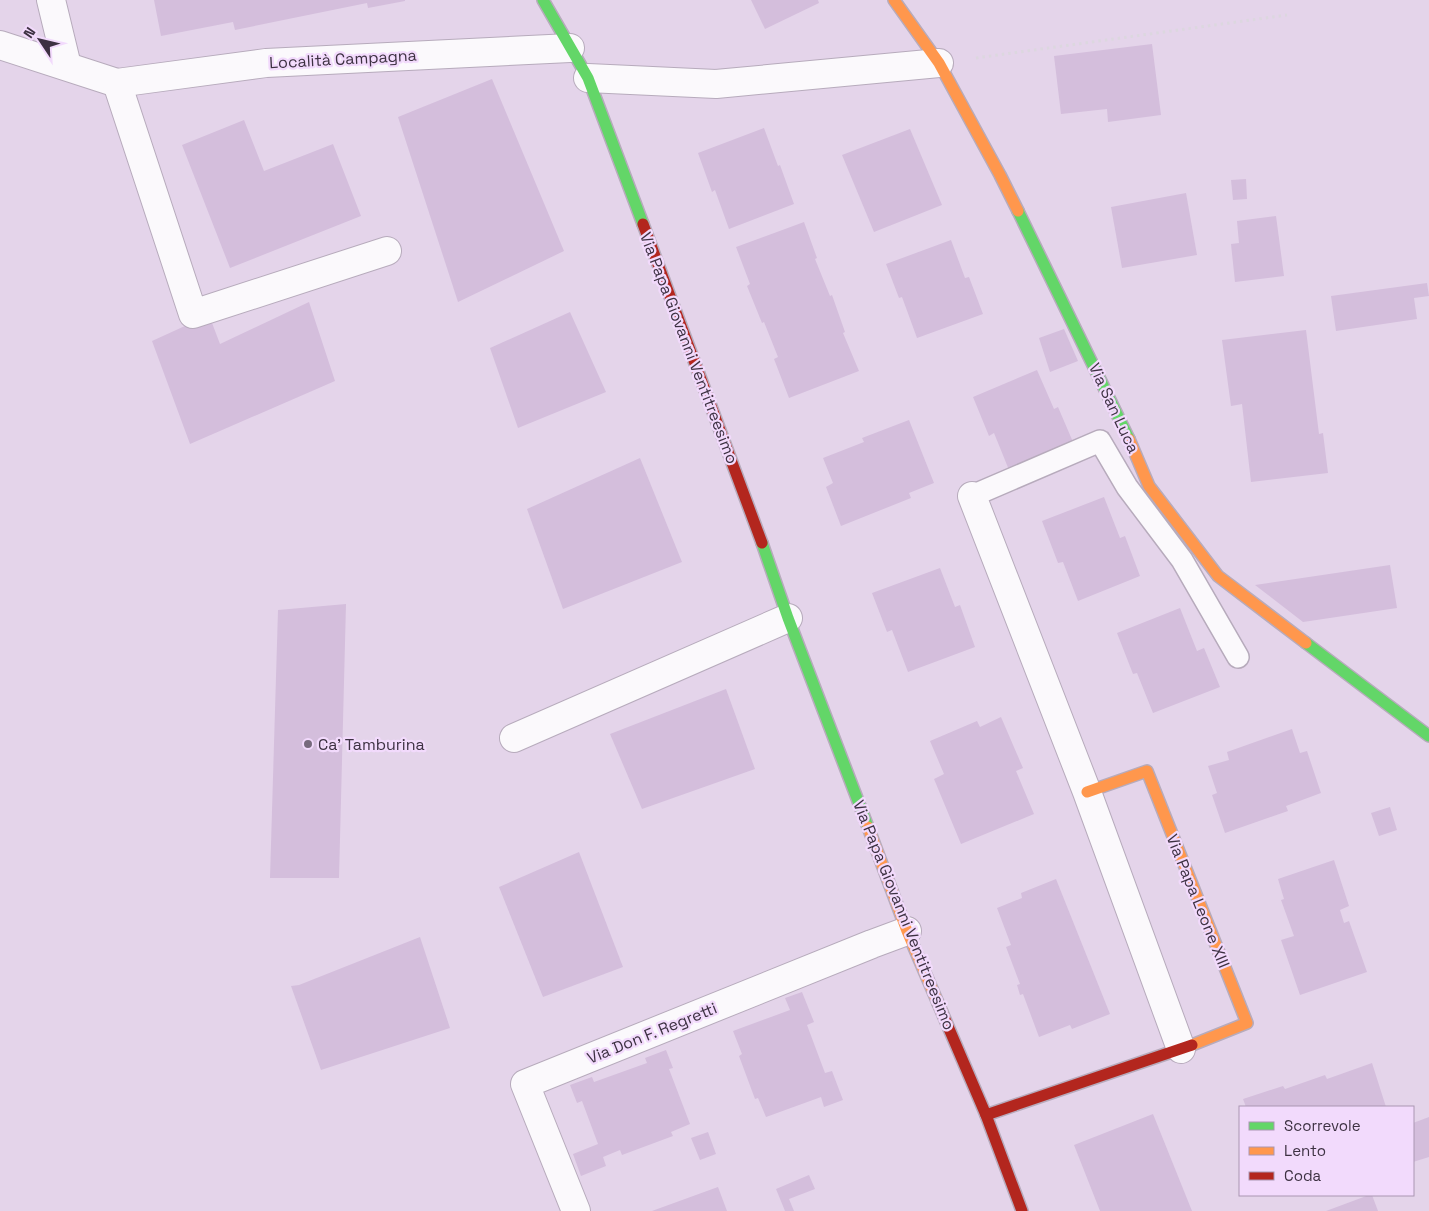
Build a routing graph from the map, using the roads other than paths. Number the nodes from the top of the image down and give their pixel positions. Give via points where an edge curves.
1 (51, 0) edge
2 (543, 0) edge
3 (894, 0) edge
4 (0, 45) edge
5 (570, 48) junction
6 (939, 63) junction
7 (68, 66) junction
8 (588, 78) junction
9 (117, 83) junction
10 (387, 251) dead end
11 (972, 496) joint
12 (788, 618) junction
13 (1238, 657) dead end
14 (1429, 736) edge
15 (514, 738) dead end
16 (1087, 792) junction
17 (907, 932) junction
18 (1181, 1049) junction
19 (986, 1115) junction
20 (576, 1211) edge
21 (1022, 1211) edge

1 - 7 street
2 - 5 street, Via Papa Giovanni Ventitreesimo
3 - 6 street, Via San Luca
4 - 7 street, Località Campagna
5 - 8 street, Via Papa Giovanni Ventitreesimo
5 - 9 street, Località Campagna via 266,63
6 - 8 street via 716,84
6 - 14 street, Via San Luca via 1000,175 1080,336 1149,486 1218,576
7 - 9 street, Località Campagna
8 - 12 street, Via Papa Giovanni Ventitreesimo
9 - 10 street via 193,314
11 - 13 lane via 1100,442 1127,487 1182,560
11 - 16 street
12 - 15 street
12 - 17 street, Via Papa Giovanni Ventitreesimo
16 - 18 street
16 - 18 street, Via Papa Leone XIII via 1147,771 1247,1023
17 - 19 street, Via Papa Giovanni Ventitreesimo
17 - 20 street, Via Don F. Regretti via 525,1084
18 - 19 street, Via Papa Leone XIII
19 - 21 street, Via Papa Giovanni Ventitreesimo

